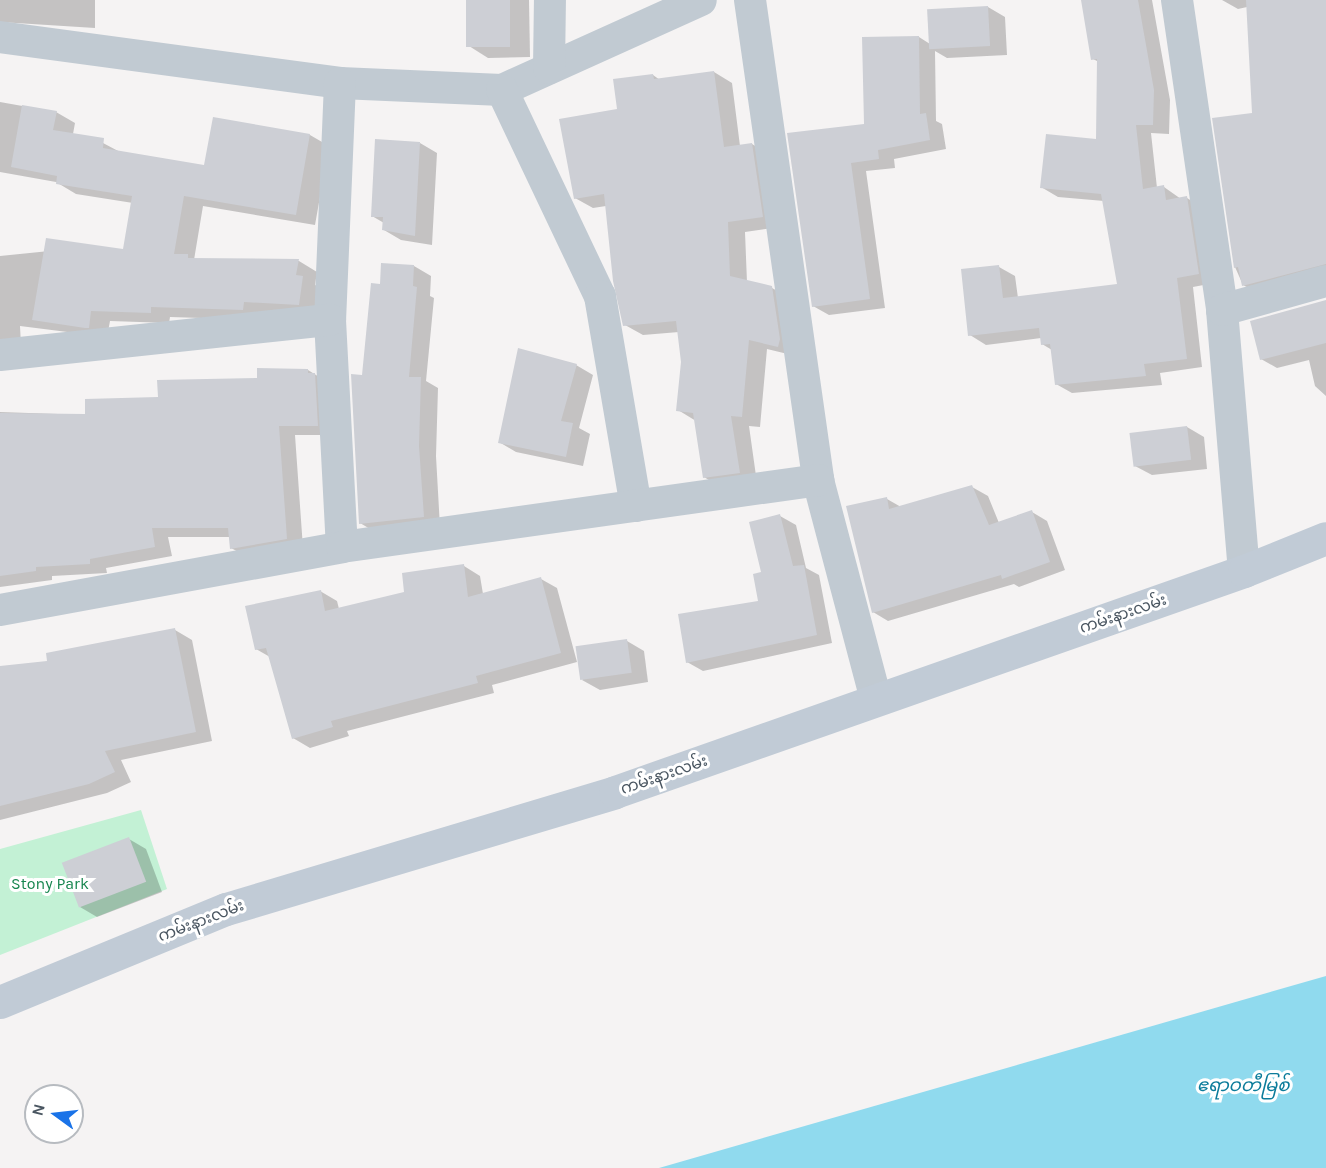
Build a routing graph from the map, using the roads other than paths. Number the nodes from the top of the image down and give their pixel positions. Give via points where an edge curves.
1 (550, 0) edge
2 (701, 0) edge
3 (750, 0) edge
4 (1177, 0) edge
5 (0, 37) edge
6 (549, 68) junction
7 (340, 83) junction
8 (502, 90) junction
9 (1326, 281) edge
10 (1222, 310) junction
11 (330, 320) junction
12 (0, 355) edge
13 (818, 480) junction
14 (636, 506) junction
15 (1326, 538) edge
16 (342, 547) junction
17 (1244, 572) junction
18 (0, 610) edge
19 (876, 700) junction
20 (0, 1002) edge

1 - 6 street
2 - 6 street
3 - 13 street
4 - 10 street
5 - 7 street
6 - 8 street
7 - 8 street
7 - 11 street
8 - 14 street via 600,296
9 - 10 street
10 - 17 street
11 - 12 street
11 - 16 street
13 - 14 street
13 - 19 street
14 - 16 street
15 - 17 street, ကမ်းနားလမ်း
16 - 18 street
17 - 19 street, ကမ်းနားလမ်း
19 - 20 street, ကမ်းနားလမ်း via 615,792 226,909

